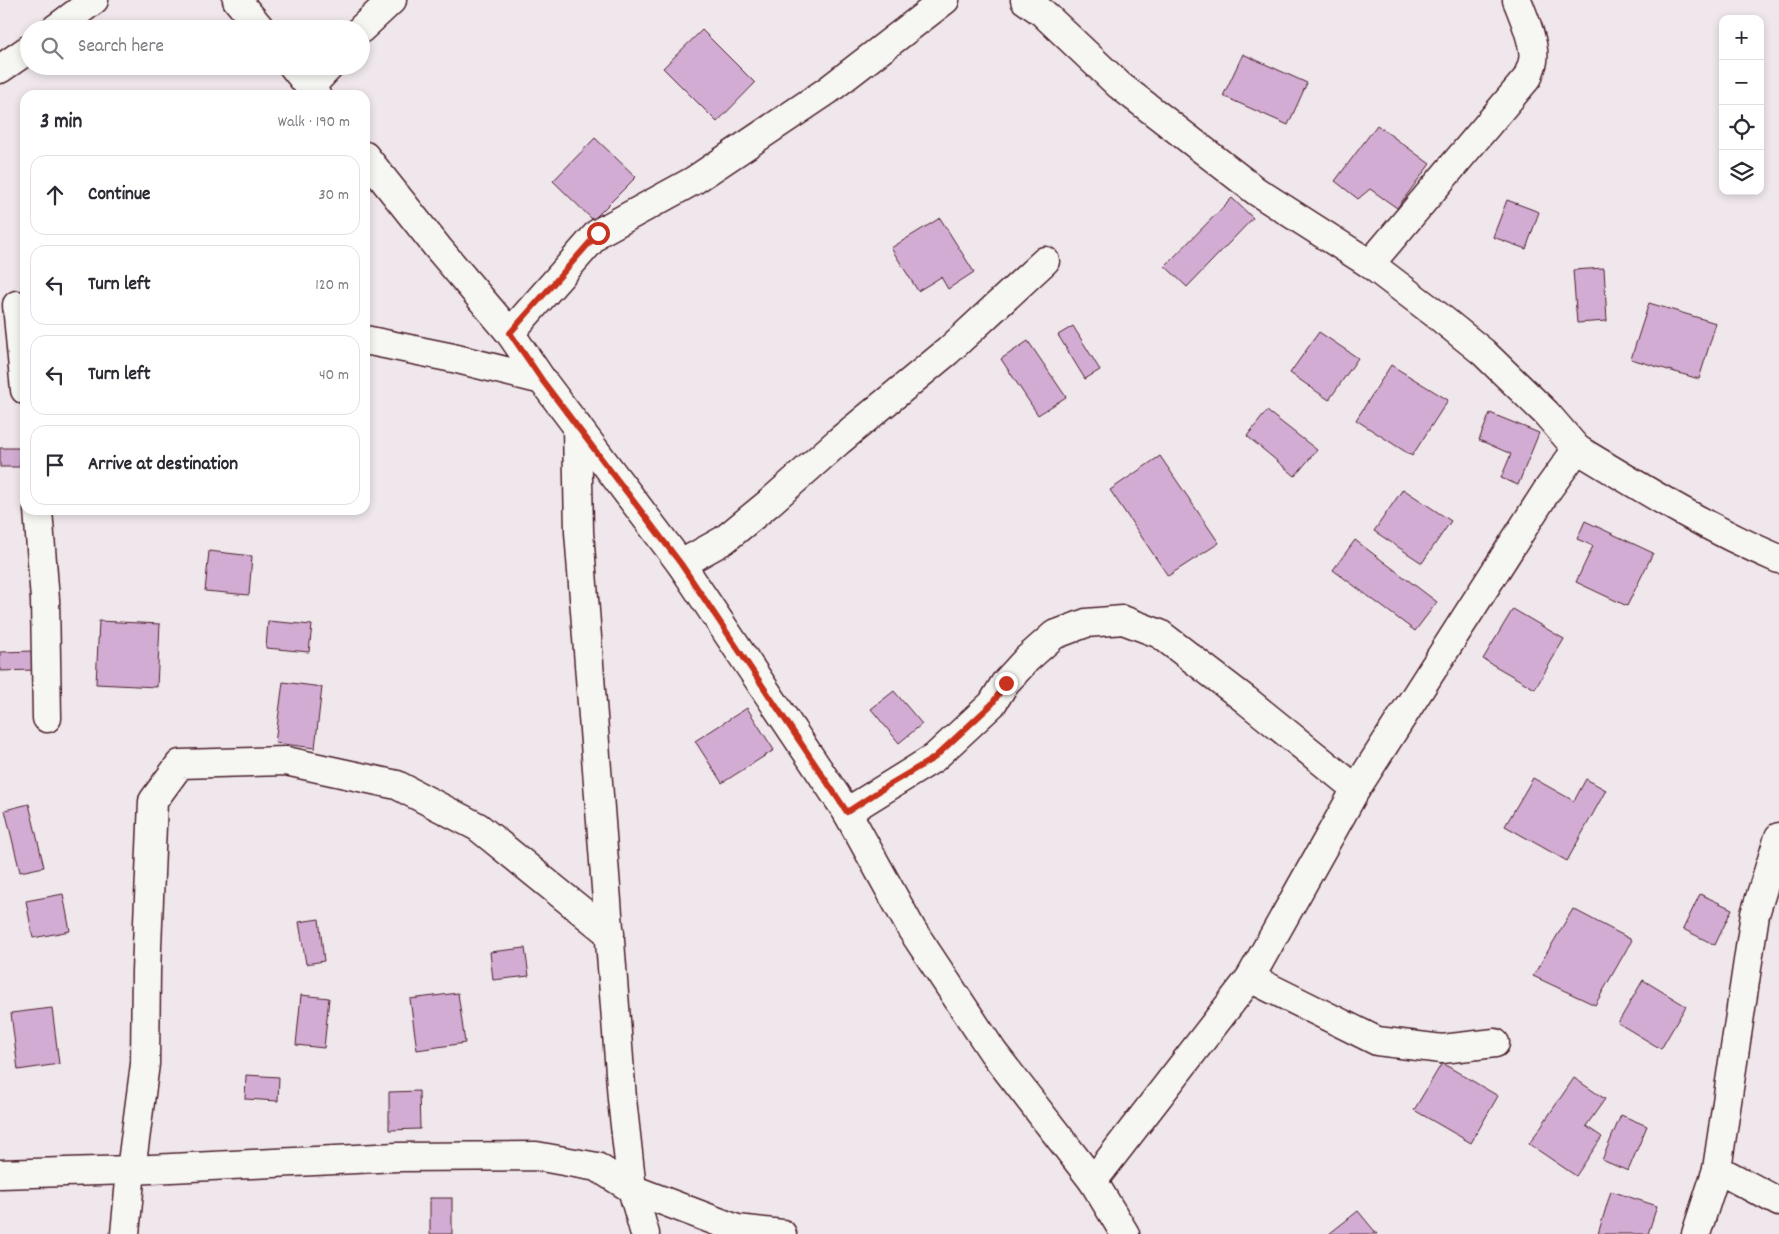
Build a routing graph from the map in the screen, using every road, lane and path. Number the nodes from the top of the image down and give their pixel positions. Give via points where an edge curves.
1 (94, 0) edge
2 (237, 0) edge
3 (392, 0) edge
4 (945, 0) edge
5 (1025, 0) edge
6 (1517, 0) edge
7 (67, 20) edge
8 (254, 20) edge
9 (370, 21) edge
10 (20, 55) edge
11 (0, 69) edge
12 (300, 75) edge
13 (324, 75) edge
14 (312, 90) edge
15 (314, 90) edge
16 (370, 162) edge
17 (1045, 260) dead end
18 (1370, 264) junction
19 (14, 305) edge
20 (510, 333) junction
21 (370, 341) edge
22 (20, 351) edge
23 (542, 380) junction
24 (577, 426) junction
25 (1577, 449) junction
26 (38, 515) edge
27 (1779, 559) edge
28 (681, 564) junction
29 (47, 718) dead end
30 (1356, 789) junction
31 (847, 812) junction
32 (1779, 837) edge
33 (610, 934) junction
34 (1250, 978) junction
35 (1494, 1043) dead end
36 (1717, 1169) junction
37 (131, 1170) junction
38 (0, 1174) edge
39 (1093, 1181) junction
40 (632, 1189) junction
41 (1779, 1202) edge
42 (125, 1234) edge
43 (645, 1234) edge
44 (782, 1234) edge
45 (1125, 1234) edge
46 (1696, 1234) edge

1 - 7 street
2 - 8 street
3 - 9 street
4 - 20 street via 828,91 693,181 598,233
5 - 18 street via 1119,85 1256,190
6 - 18 street via 1531,44 1533,60 1528,77
10 - 11 street
12 - 14 street
13 - 15 street
16 - 20 street
17 - 28 street via 948,351 746,522 724,540
18 - 25 street via 1483,352 1546,413
19 - 22 street
20 - 23 street
21 - 23 street
23 - 24 street
24 - 28 street
24 - 33 street via 579,532
25 - 27 street via 1686,514
25 - 30 street via 1546,492
26 - 29 street via 45,600
28 - 31 street
30 - 31 street via 1160,634 1123,620 1086,623 1054,635 1027,659 992,704 934,758
30 - 34 street
31 - 39 street via 912,930 993,1052
32 - 36 street via 1755,914
33 - 37 street via 478,827 397,785 286,761 180,764 153,801 145,1064
33 - 40 street
34 - 35 street via 1378,1041 1442,1049
34 - 39 street
36 - 41 street
36 - 46 street
37 - 38 street
37 - 40 street via 397,1157 536,1156 596,1167
37 - 42 street
39 - 45 street
40 - 43 street
40 - 44 street via 737,1229

